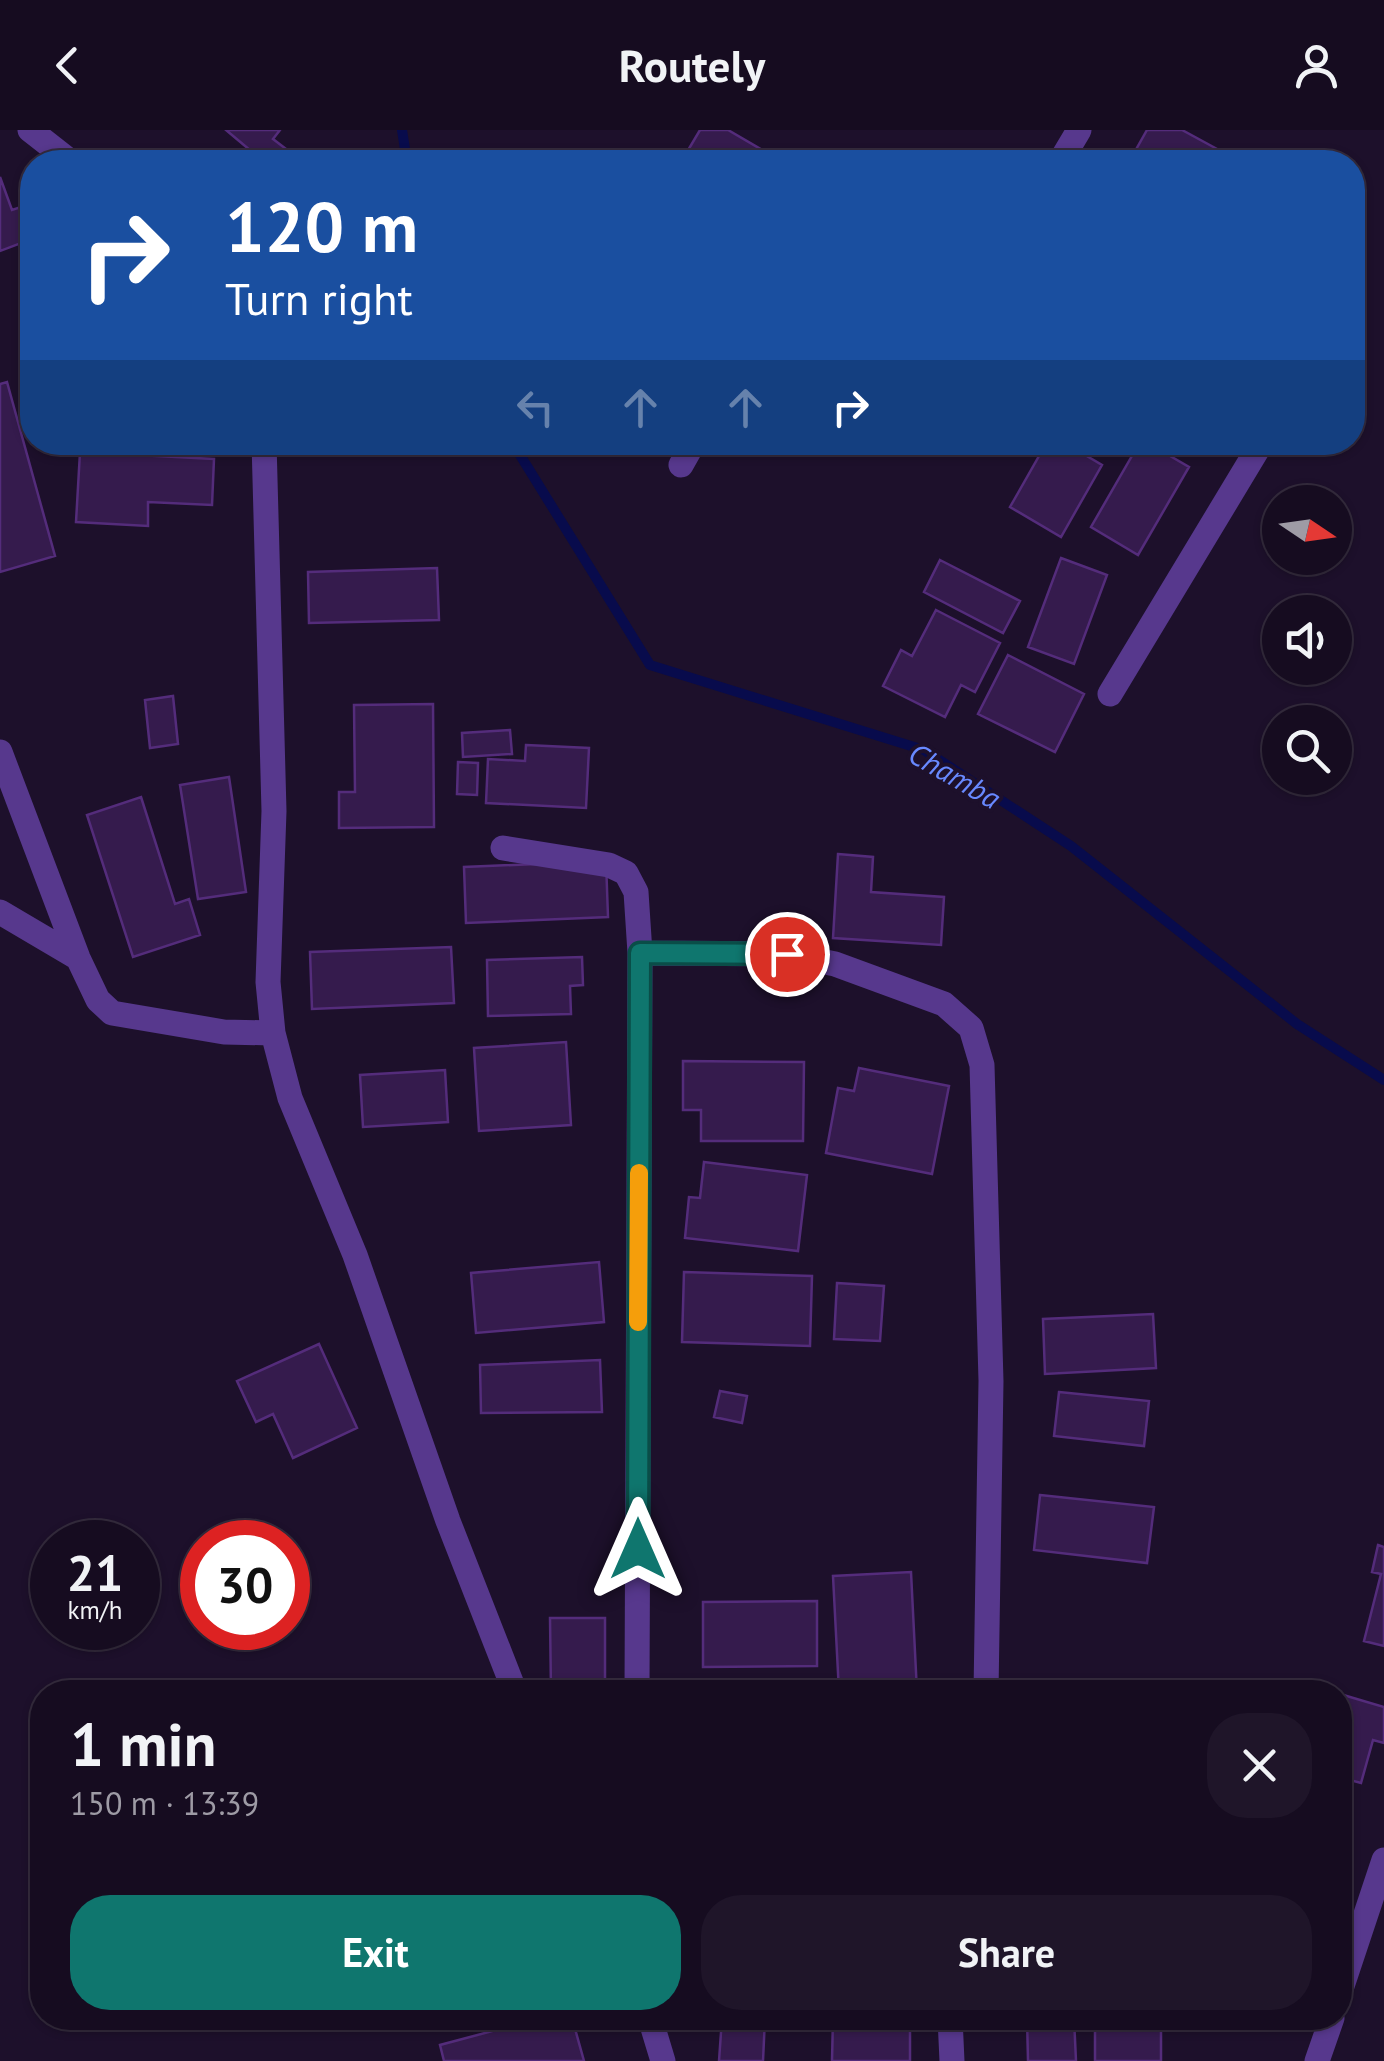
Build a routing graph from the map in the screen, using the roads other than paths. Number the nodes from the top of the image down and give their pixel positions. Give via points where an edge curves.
1 (30, 130) edge
2 (56, 150) edge
3 (264, 455) edge
4 (1254, 455) edge
5 (1110, 694) dead end
6 (0, 752) edge
7 (503, 848) dead end
8 (0, 912) edge
9 (640, 953) junction
10 (78, 958) junction
11 (274, 1033) junction
12 (510, 1680) edge
13 (637, 1680) edge
14 (986, 1680) edge
15 (1384, 1860) edge
16 (1352, 1956) edge
17 (653, 2030) edge
18 (951, 2030) edge
19 (1328, 2030) edge
20 (662, 2061) edge
21 (952, 2061) edge
22 (1317, 2061) edge

1 - 2 street
3 - 11 street via 274,811 268,982
4 - 5 street
6 - 10 street
7 - 9 street via 626,873 636,892
8 - 10 street
9 - 13 street
9 - 14 street via 787,954 835,964 944,1004 972,1028 982,1065 991,1381
10 - 11 street via 98,1000 112,1013 224,1032
11 - 12 street via 290,1098 355,1255
15 - 16 street
17 - 20 street
18 - 21 street
19 - 22 street

